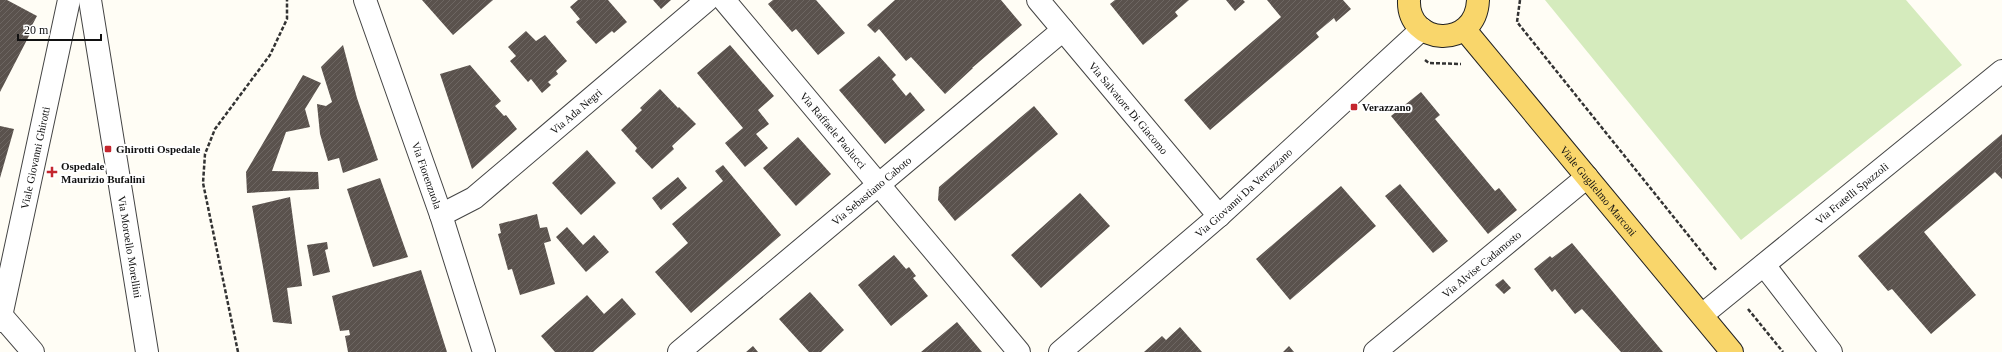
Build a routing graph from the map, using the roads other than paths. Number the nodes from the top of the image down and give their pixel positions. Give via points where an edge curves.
1 (69, 0) edge
2 (90, 0) edge
3 (365, 0) edge
4 (707, 0) edge
5 (724, 0) edge
6 (1038, 0) edge
7 (1409, 0) edge
8 (1478, 0) edge
9 (1422, 29) junction
10 (1063, 30) junction
11 (1465, 30) junction
12 (2002, 71) edge
13 (1588, 177) junction
14 (879, 184) junction
15 (441, 215) junction
16 (1219, 216) junction
17 (1764, 265) junction
18 (1702, 315) junction
19 (1, 318) edge
20 (33, 352) edge
21 (147, 352) edge
22 (484, 352) edge
23 (679, 352) edge
24 (1019, 352) edge
25 (1060, 352) edge
26 (1375, 352) edge
27 (1732, 352) edge
28 (1831, 352) edge

1 - 19 street, Viale Giovanni Ghirotti
2 - 21 street, Via Moroello Morellini
3 - 15 street, Via Fiorenzuola
4 - 15 street, Via Ada Negri via 474,198
5 - 14 street, Via Raffaele Paolucci
6 - 10 street, Via Salvatore Di Giacomo
7 - 9 main road via 1413,18
8 - 11 main road via 1478,10
9 - 11 main road via 1432,35 1444,37
9 - 16 street, Via Giovanni Da Verrazzano
10 - 14 street, Via Sebastiano Caboto
10 - 16 street, Via Salvatore Di Giacomo
11 - 13 main road, Viale Guglielmo Marconi
12 - 17 street, Via Fratelli Spazzoli
13 - 18 main road, Viale Guglielmo Marconi
13 - 26 street, Via Alvise Cadamosto
14 - 23 street, Via Sebastiano Caboto
14 - 24 street, Via Raffaele Paolucci
15 - 22 street, Via Fiorenzuola
16 - 25 street, Via Giovanni Da Verrazzano
17 - 18 street, Via Fratelli Spazzoli
17 - 28 street
18 - 27 main road, Viale Guglielmo Marconi
19 - 20 street, Viale Giovanni Ghirotti

